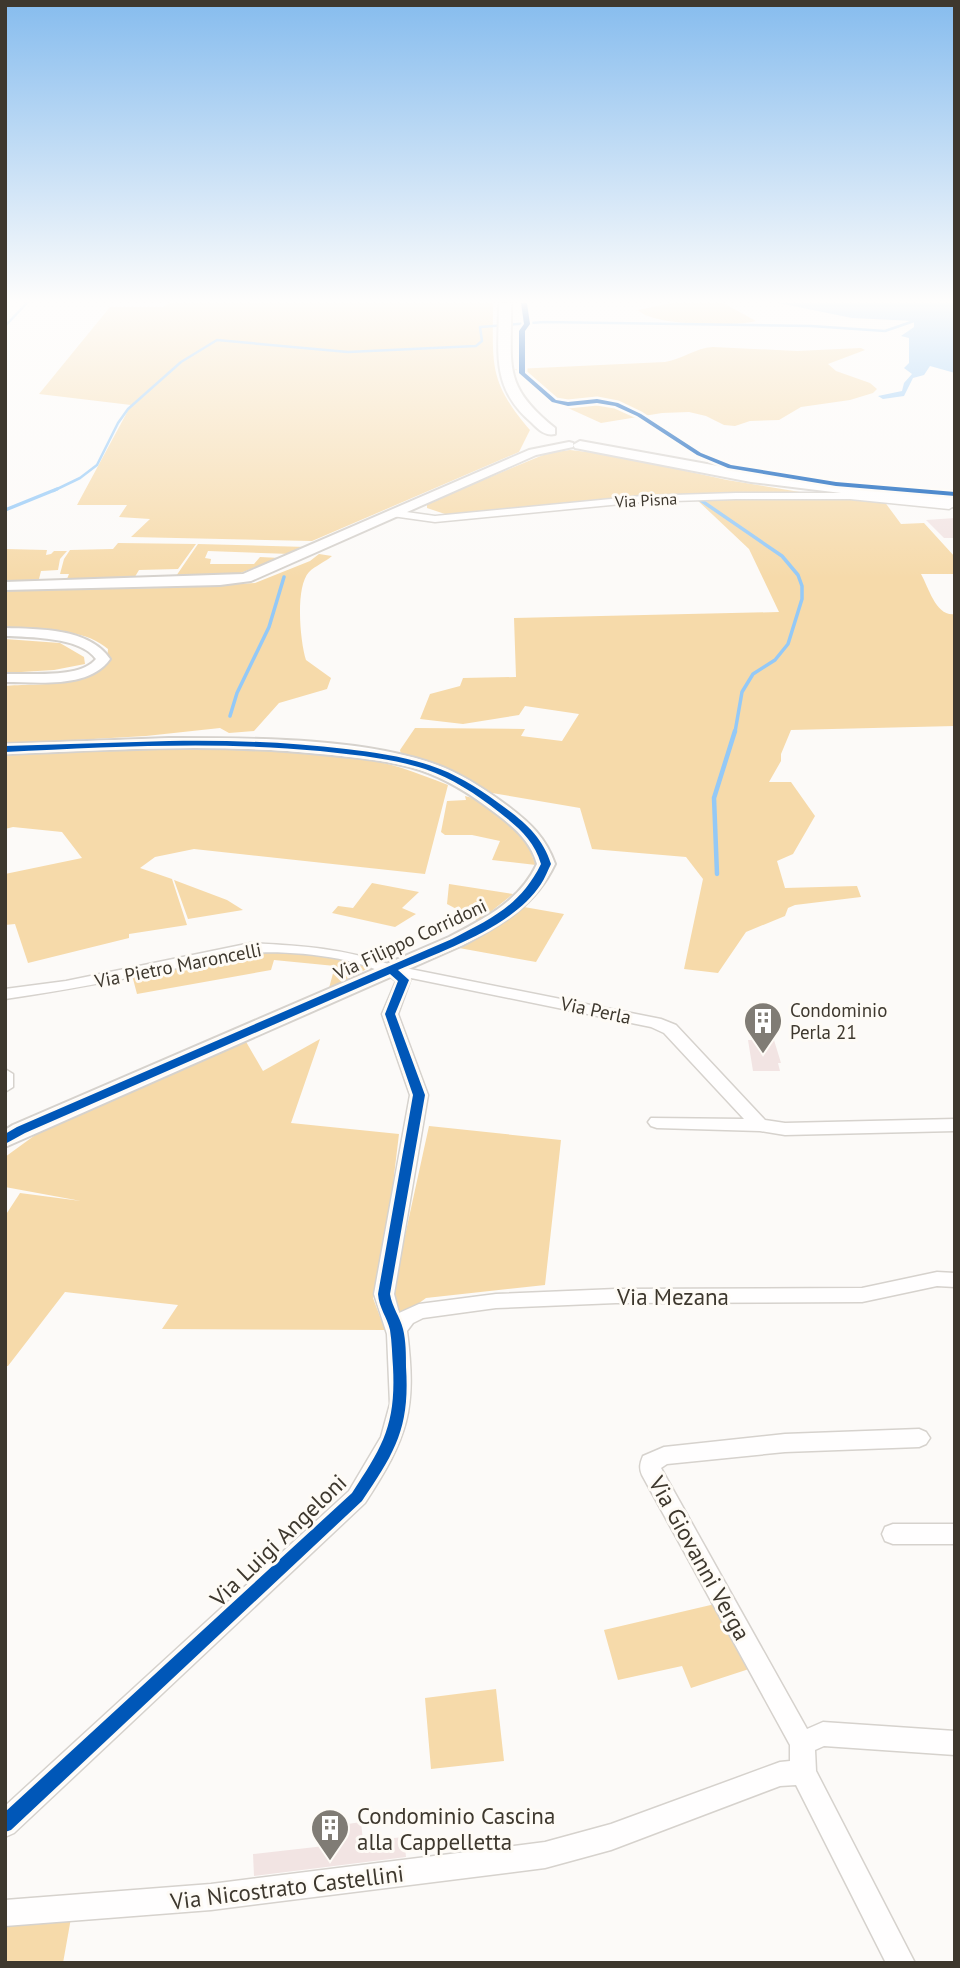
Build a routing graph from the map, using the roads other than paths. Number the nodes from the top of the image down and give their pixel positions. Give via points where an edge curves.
1 (516, 395) edge
2 (557, 431) junction
3 (583, 439) junction
4 (533, 452) junction
5 (955, 494) edge
6 (930, 496) junction
7 (411, 504) junction
8 (955, 504) edge
9 (392, 513) junction
10 (443, 518) junction
11 (5, 586) edge
12 (5, 632) edge
13 (5, 678) edge
14 (5, 749) edge
15 (392, 970) junction
16 (5, 994) edge
17 (5, 1074) edge
18 (5, 1087) edge
19 (657, 1122) dead end
20 (760, 1125) junction
21 (955, 1125) edge
22 (5, 1140) edge
23 (955, 1280) edge
24 (397, 1329) junction
25 (919, 1438) dead end
26 (893, 1534) dead end
27 (955, 1534) edge
28 (802, 1742) junction
29 (955, 1743) edge
30 (803, 1773) junction
31 (5, 1824) edge
32 (5, 1913) edge
33 (896, 1962) edge

1 - 2 main road via 526,410
2 - 3 main road via 555,443
2 - 4 street
3 - 4 street
3 - 6 main road via 689,465 810,486
4 - 7 street
5 - 6 street
6 - 8 main road
7 - 9 street
7 - 10 street, Via Pisna
8 - 10 street, Via Pisna via 850,496 642,499
9 - 10 street, Via Pisna
9 - 11 street via 233,580
12 - 13 street via 80,642 96,648 103,659 99,667 79,674
14 - 15 street, Via Filippo Corridoni via 294,745 388,757 460,782 525,827 541,845 546,864 537,883 496,920
15 - 16 street, Via Pietro Maroncelli via 324,952 251,948
15 - 20 street, Via Perla via 670,1029
15 - 22 street, Via Filippo Corridoni
15 - 24 street, Via Luigi Angeloni via 404,980 390,1014 419,1095 384,1294 384,1307
17 - 18 street
19 - 20 street
20 - 21 street via 785,1129
23 - 24 street, Via Mezana via 937,1279 862,1295 496,1301 419,1311
24 - 31 street, Via Luigi Angeloni via 402,1408 384,1457 357,1497
25 - 28 street, Via Giovanni Verga via 785,1443 664,1456 651,1462 650,1469
26 - 27 street
28 - 29 street via 823,1734
28 - 30 street, Via Giovanni Verga
30 - 32 street, Via Nicostrato Castellini via 780,1774 611,1837 545,1855 211,1897
30 - 33 street

